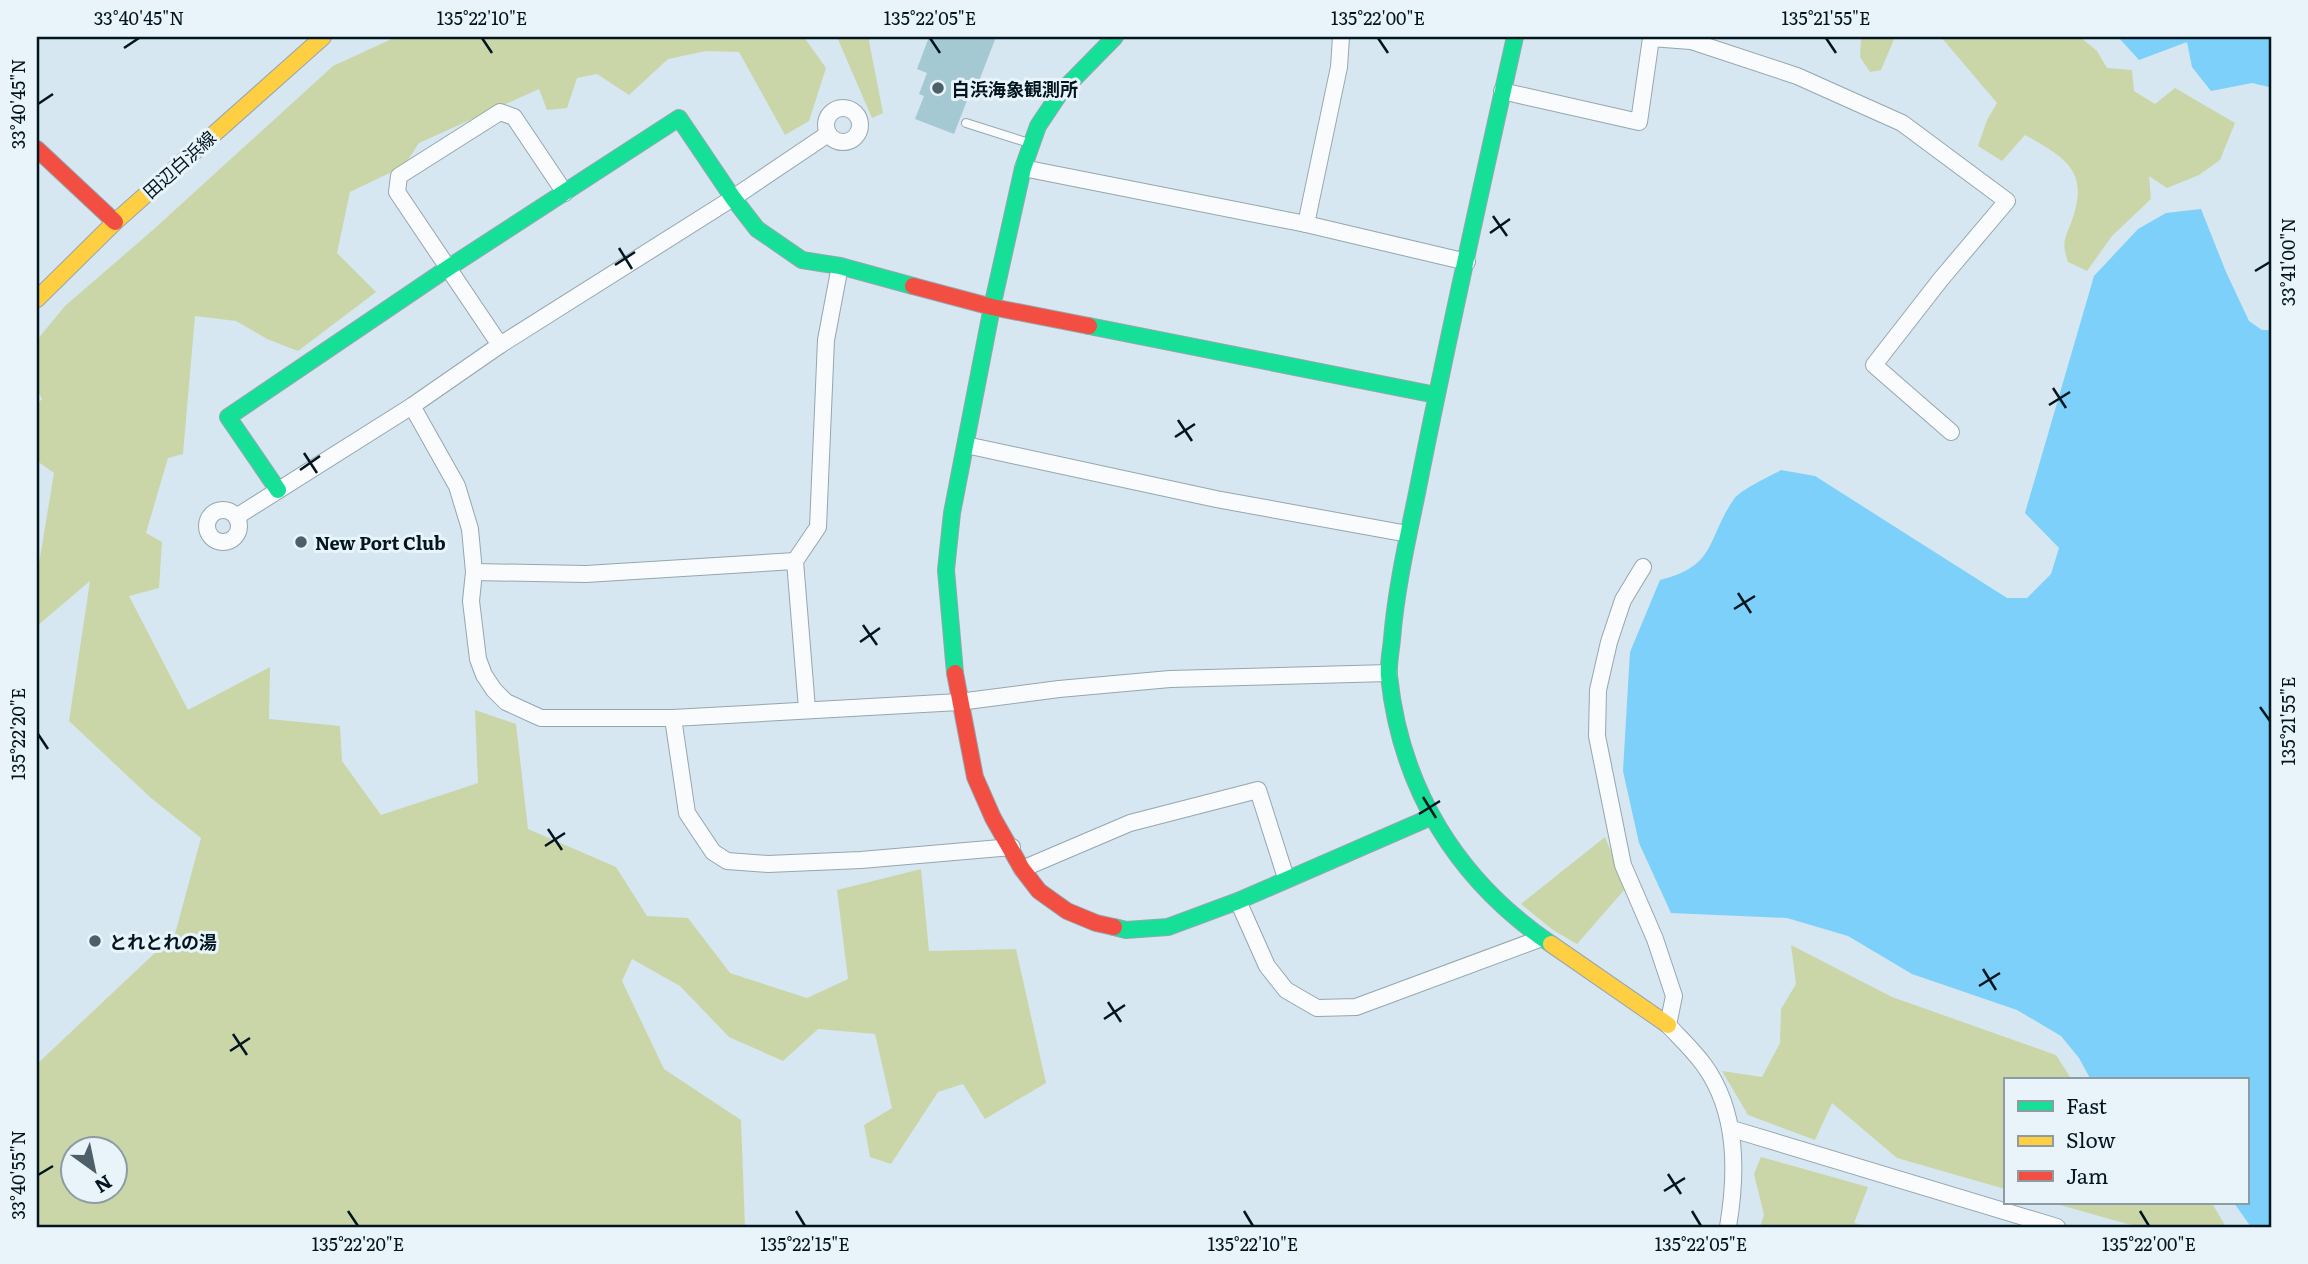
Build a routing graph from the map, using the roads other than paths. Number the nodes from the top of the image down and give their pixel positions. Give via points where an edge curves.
1 (323, 37) edge
2 (1115, 37) edge
3 (1341, 37) edge
4 (1515, 37) edge
5 (1502, 91) junction
6 (966, 122) dead end
7 (828, 134) dead end
8 (1032, 144) junction
9 (37, 149) edge
10 (1023, 169) junction
11 (565, 192) junction
12 (733, 198) junction
13 (115, 222) junction
14 (1306, 224) junction
15 (1467, 262) junction
16 (840, 266) junction
17 (448, 268) junction
18 (37, 299) edge
19 (992, 307) junction
20 (499, 345) junction
21 (1436, 395) junction
22 (412, 406) junction
23 (1951, 432) dead end
24 (966, 445) junction
25 (278, 490) junction
26 (236, 517) dead end
27 (1408, 534) junction
28 (795, 561) junction
29 (1643, 567) dead end
30 (474, 572) junction
31 (1389, 673) junction
32 (959, 702) junction
33 (807, 709) junction
34 (673, 718) junction
35 (1431, 817) junction
36 (1012, 847) junction
37 (1023, 869) junction
38 (1286, 878) junction
39 (1238, 901) junction
40 (1542, 938) junction
41 (1668, 1025) junction
42 (1732, 1129) junction
43 (1728, 1227) edge
44 (2057, 1227) edge

1 - 13 street, 田辺白浜線
2 - 8 street via 1060,93
3 - 14 street via 1339,67
4 - 5 street
5 - 15 street
5 - 23 street via 1639,122 1651,38 1691,41 1797,76 1902,123 2007,201 1874,365
6 - 8 lane
7 - 12 street
8 - 10 street
9 - 13 street
10 - 14 street
10 - 19 street
11 - 12 street via 679,118
11 - 17 street
11 - 17 street via 514,117 500,112 399,176 397,191
12 - 16 street via 757,229 802,260
12 - 20 street
13 - 18 street, 田辺白浜線
14 - 15 street
15 - 21 street
16 - 19 street
16 - 28 street via 826,340 818,527
17 - 20 street
17 - 25 street via 228,418
19 - 21 street
19 - 24 street
20 - 22 street
21 - 27 street
22 - 25 street
22 - 30 street via 457,486 470,529
24 - 27 street via 1216,499
24 - 32 street via 946,570
25 - 26 street
27 - 31 street via 1394,610
28 - 30 street via 586,574
28 - 33 street
29 - 41 street via 1623,600 1609,642 1598,690 1597,736 1623,866 1674,996
30 - 34 street via 471,600 478,659 484,675 506,702 541,718
31 - 32 street via 1170,679
31 - 35 street via 1411,772
32 - 33 street
32 - 36 street via 975,777
33 - 34 street
34 - 36 street via 687,813 713,852 727,860 768,864 848,861
35 - 38 street
35 - 40 street via 1497,900
36 - 37 street
37 - 38 street via 1130,823 1258,790
37 - 39 street via 1039,891 1067,911 1126,930 1168,927
38 - 39 street
39 - 40 street via 1267,966 1286,990 1317,1007 1356,1007
40 - 41 street
41 - 42 street via 1704,1065
42 - 43 street via 1734,1176
42 - 44 street

